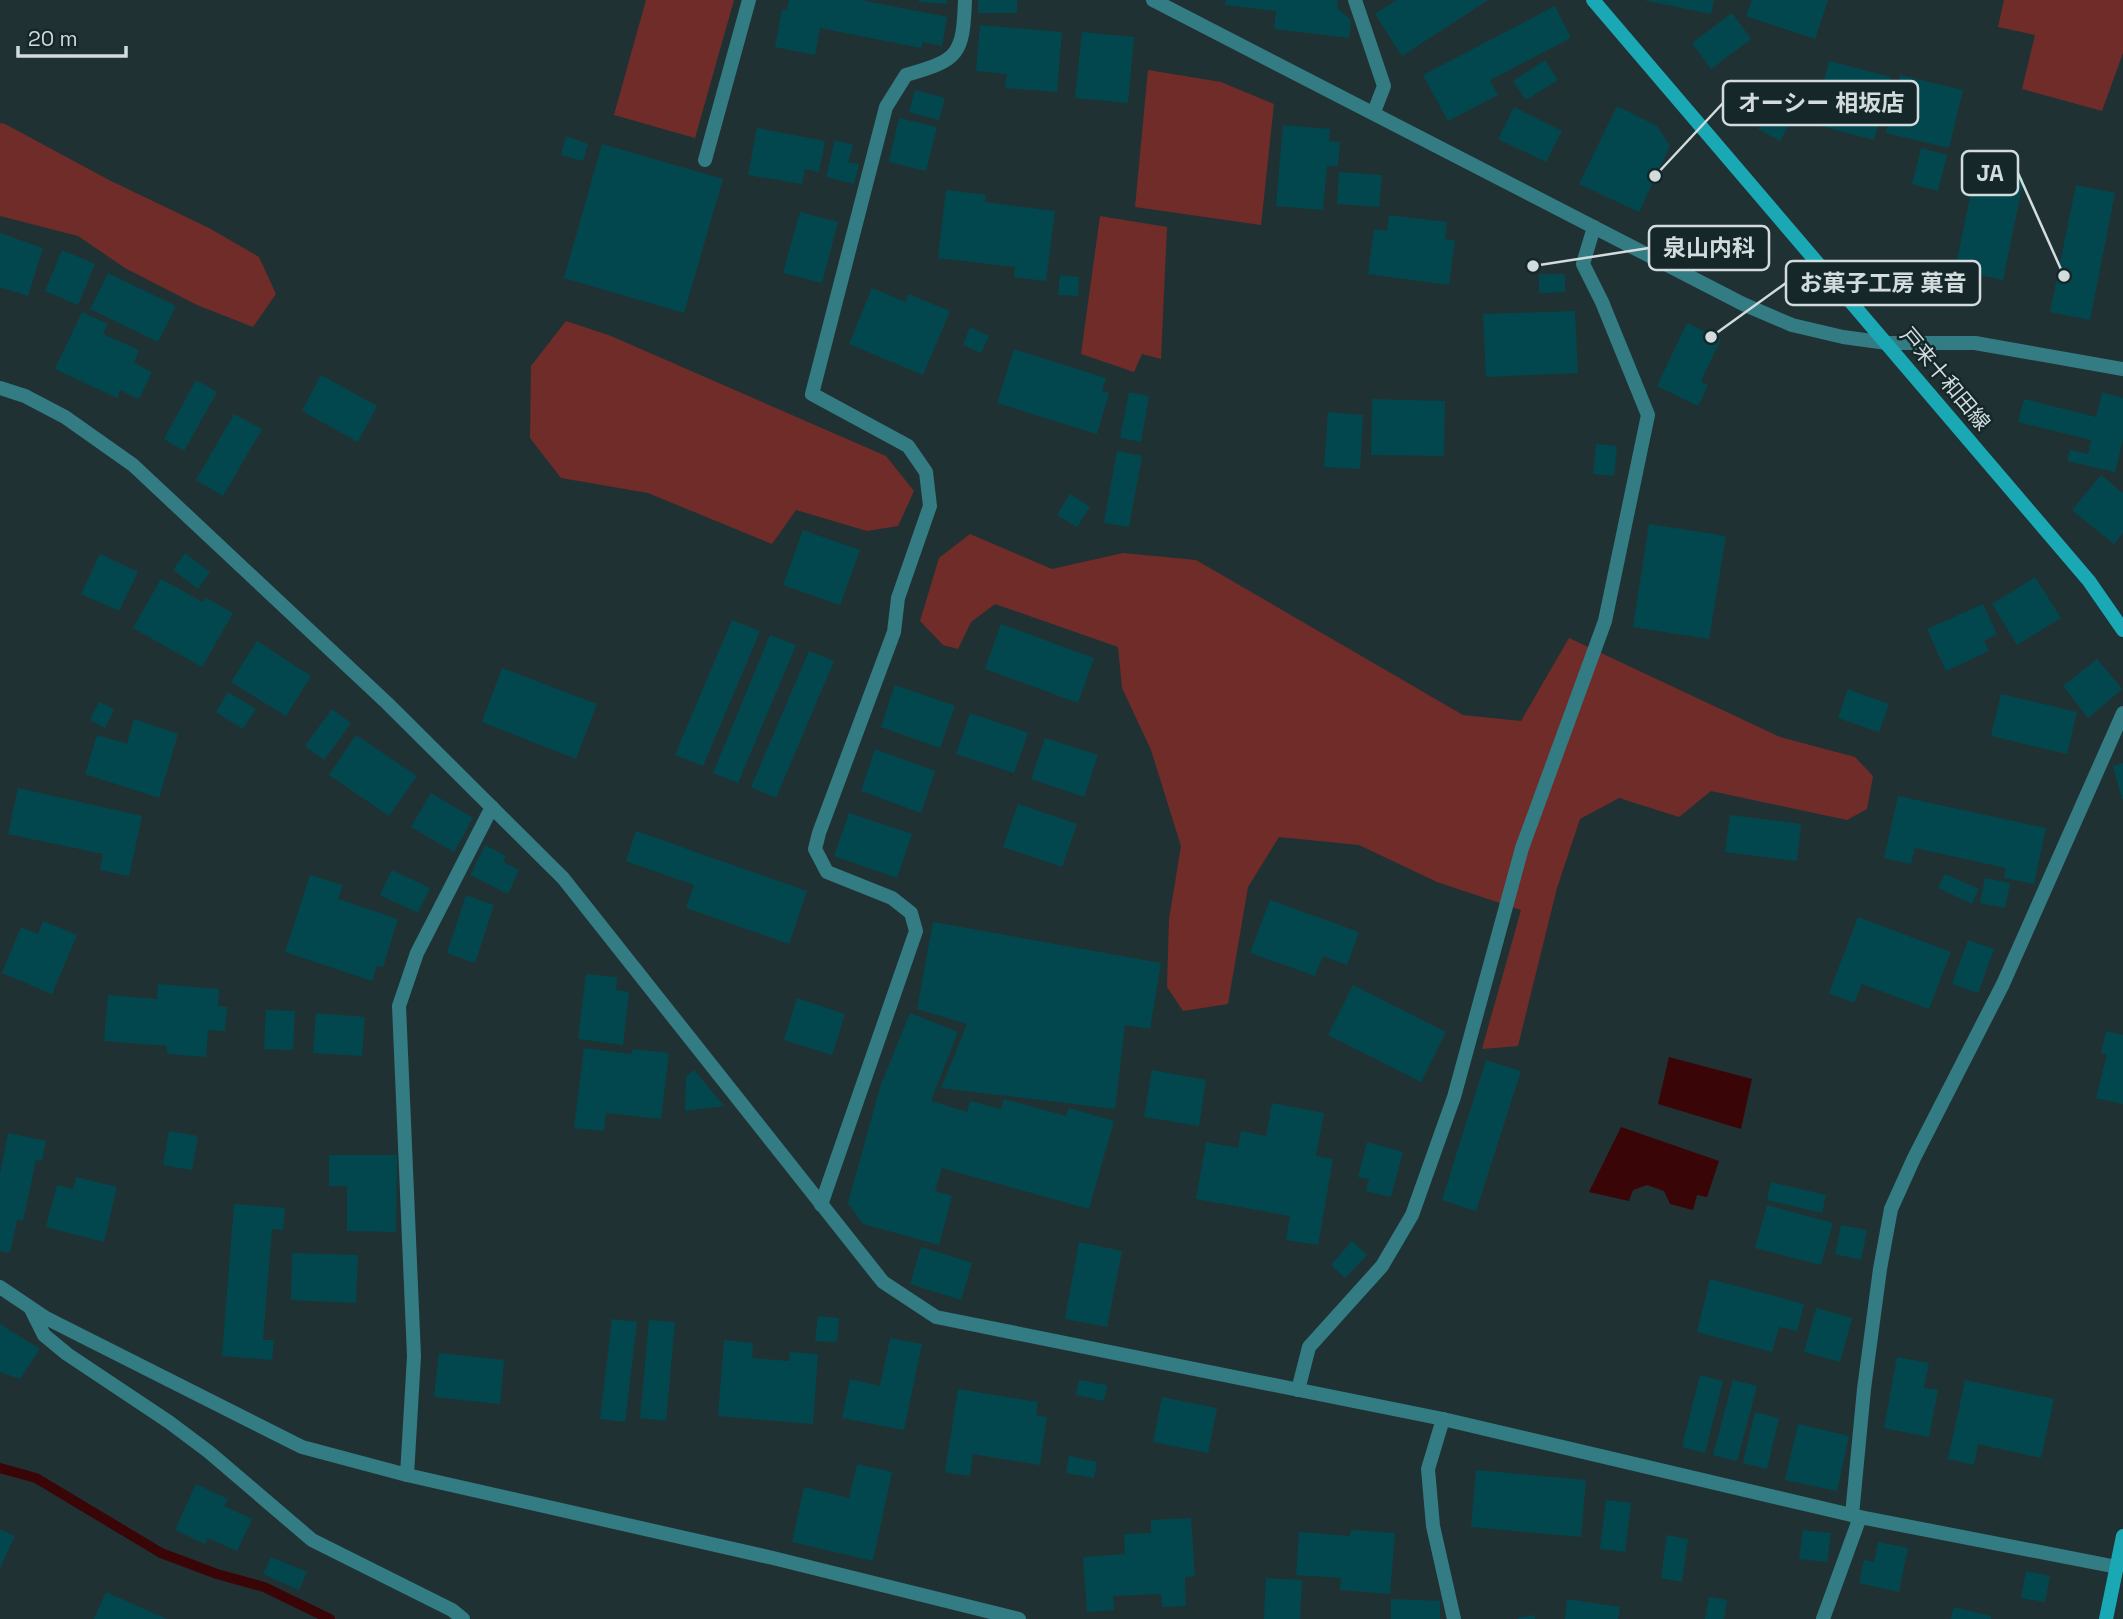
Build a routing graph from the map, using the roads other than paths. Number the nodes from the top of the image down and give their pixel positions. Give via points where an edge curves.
1 (749, 0) edge
2 (965, 0) edge
3 (1153, 0) edge
4 (1355, 0) edge
5 (1597, 2) edge
6 (1374, 112) junction
7 (705, 160) dead end
8 (1594, 227) junction
9 (1887, 343) junction
10 (2123, 368) edge
11 (0, 388) edge
12 (2123, 630) edge
13 (2123, 713) edge
14 (492, 807) junction
15 (821, 1206) junction
16 (0, 1287) edge
17 (31, 1308) junction
18 (1298, 1390) junction
19 (1443, 1419) junction
20 (407, 1475) junction
21 (1856, 1516) junction
22 (2123, 1536) edge
23 (2117, 1567) junction
24 (463, 1619) edge
25 (1019, 1619) edge
26 (1454, 1619) edge
27 (1823, 1619) edge
28 (2106, 1619) edge

1 - 7 street
2 - 15 street via 962,43 946,62 906,75 886,107 812,394 908,446 926,472 930,506 898,598 894,632 815,849 827,872 891,898 911,913 915,931
3 - 6 street
4 - 6 street via 1384,86
5 - 9 main road, 戸来十和田線
6 - 8 street
8 - 9 street via 1792,325
8 - 18 street via 1583,264 1648,415 1605,621 1522,848 1454,1097 1412,1214 1382,1266 1309,1347
9 - 10 street via 1975,343
9 - 12 main road, 戸来十和田線 via 2089,581
11 - 14 street via 65,417 133,465
13 - 21 street via 2003,984 1891,1209 1864,1389
14 - 15 street via 563,878
14 - 20 street via 417,953 399,1006 415,1356
15 - 18 street via 883,1282 936,1317
16 - 17 street
17 - 20 street via 302,1447
17 - 24 street via 44,1335 209,1452 312,1540
18 - 19 street
19 - 21 street
19 - 26 street via 1428,1469 1433,1526
20 - 25 street
21 - 23 street
21 - 27 street
22 - 23 main road
23 - 28 main road

